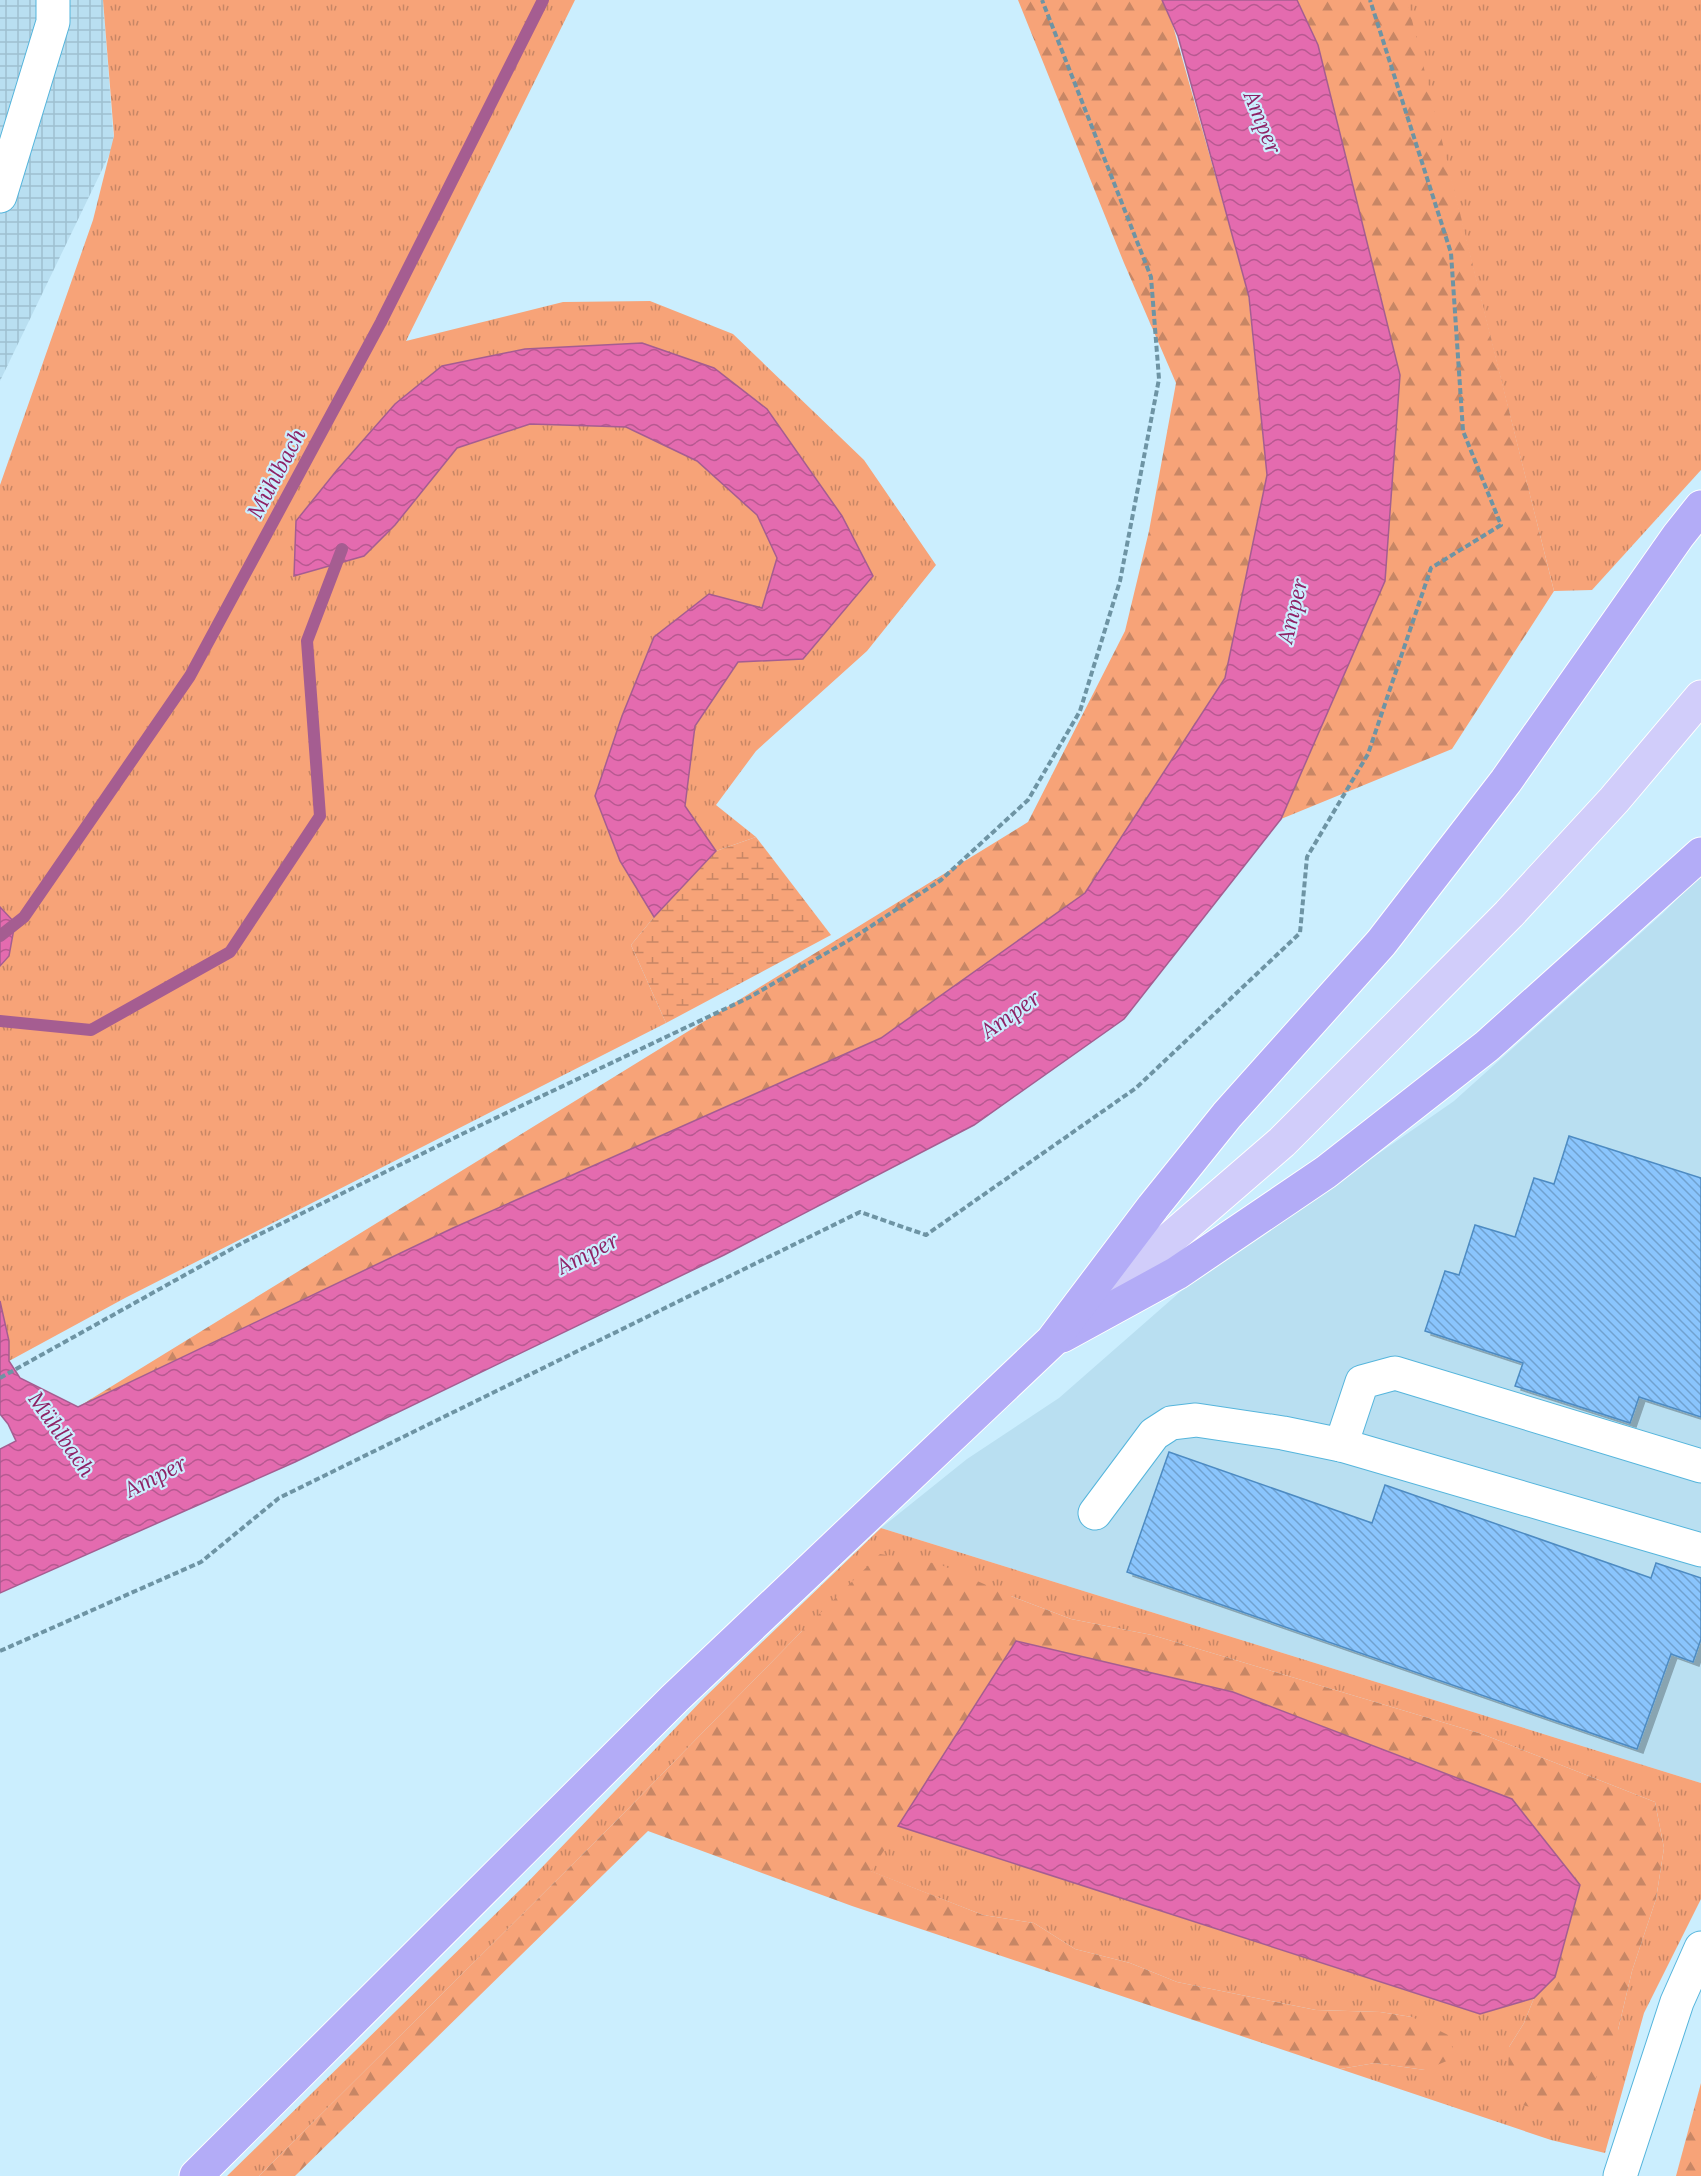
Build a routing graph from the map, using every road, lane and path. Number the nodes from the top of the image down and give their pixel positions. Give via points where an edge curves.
1 (53, 0) edge
2 (1042, 0) edge
3 (1370, 0) edge
4 (0, 196) edge
5 (1701, 507) edge
6 (1701, 697) edge
7 (1701, 854) edge
8 (1052, 1341) junction
9 (0, 1378) edge
10 (1341, 1445) junction
11 (1701, 1466) edge
12 (1095, 1513) dead end
13 (1701, 1550) edge
14 (0, 1651) edge
15 (1701, 1948) edge
16 (196, 2176) edge
17 (1620, 2176) edge

1 - 4 street via 53,22
2 - 9 path via 1151,277 1159,379 1120,580 1080,711 1028,800 941,880 856,936 750,997 244,1242
3 - 14 path via 1451,254 1463,431 1500,525 1431,568 1368,754 1307,857 1300,933 1136,1088 926,1235 860,1212 279,1498 201,1562
5 - 8 highway via 1506,781 1382,943 1227,1115
6 - 8 main road via 1614,800 1396,1029 1282,1142
7 - 8 highway via 1487,1046 1326,1172 1177,1273
8 - 16 highway via 675,1698
10 - 11 street via 1362,1382 1395,1373
10 - 12 street via 1196,1420 1171,1423 1154,1434
10 - 13 street
15 - 17 street via 1677,2002

